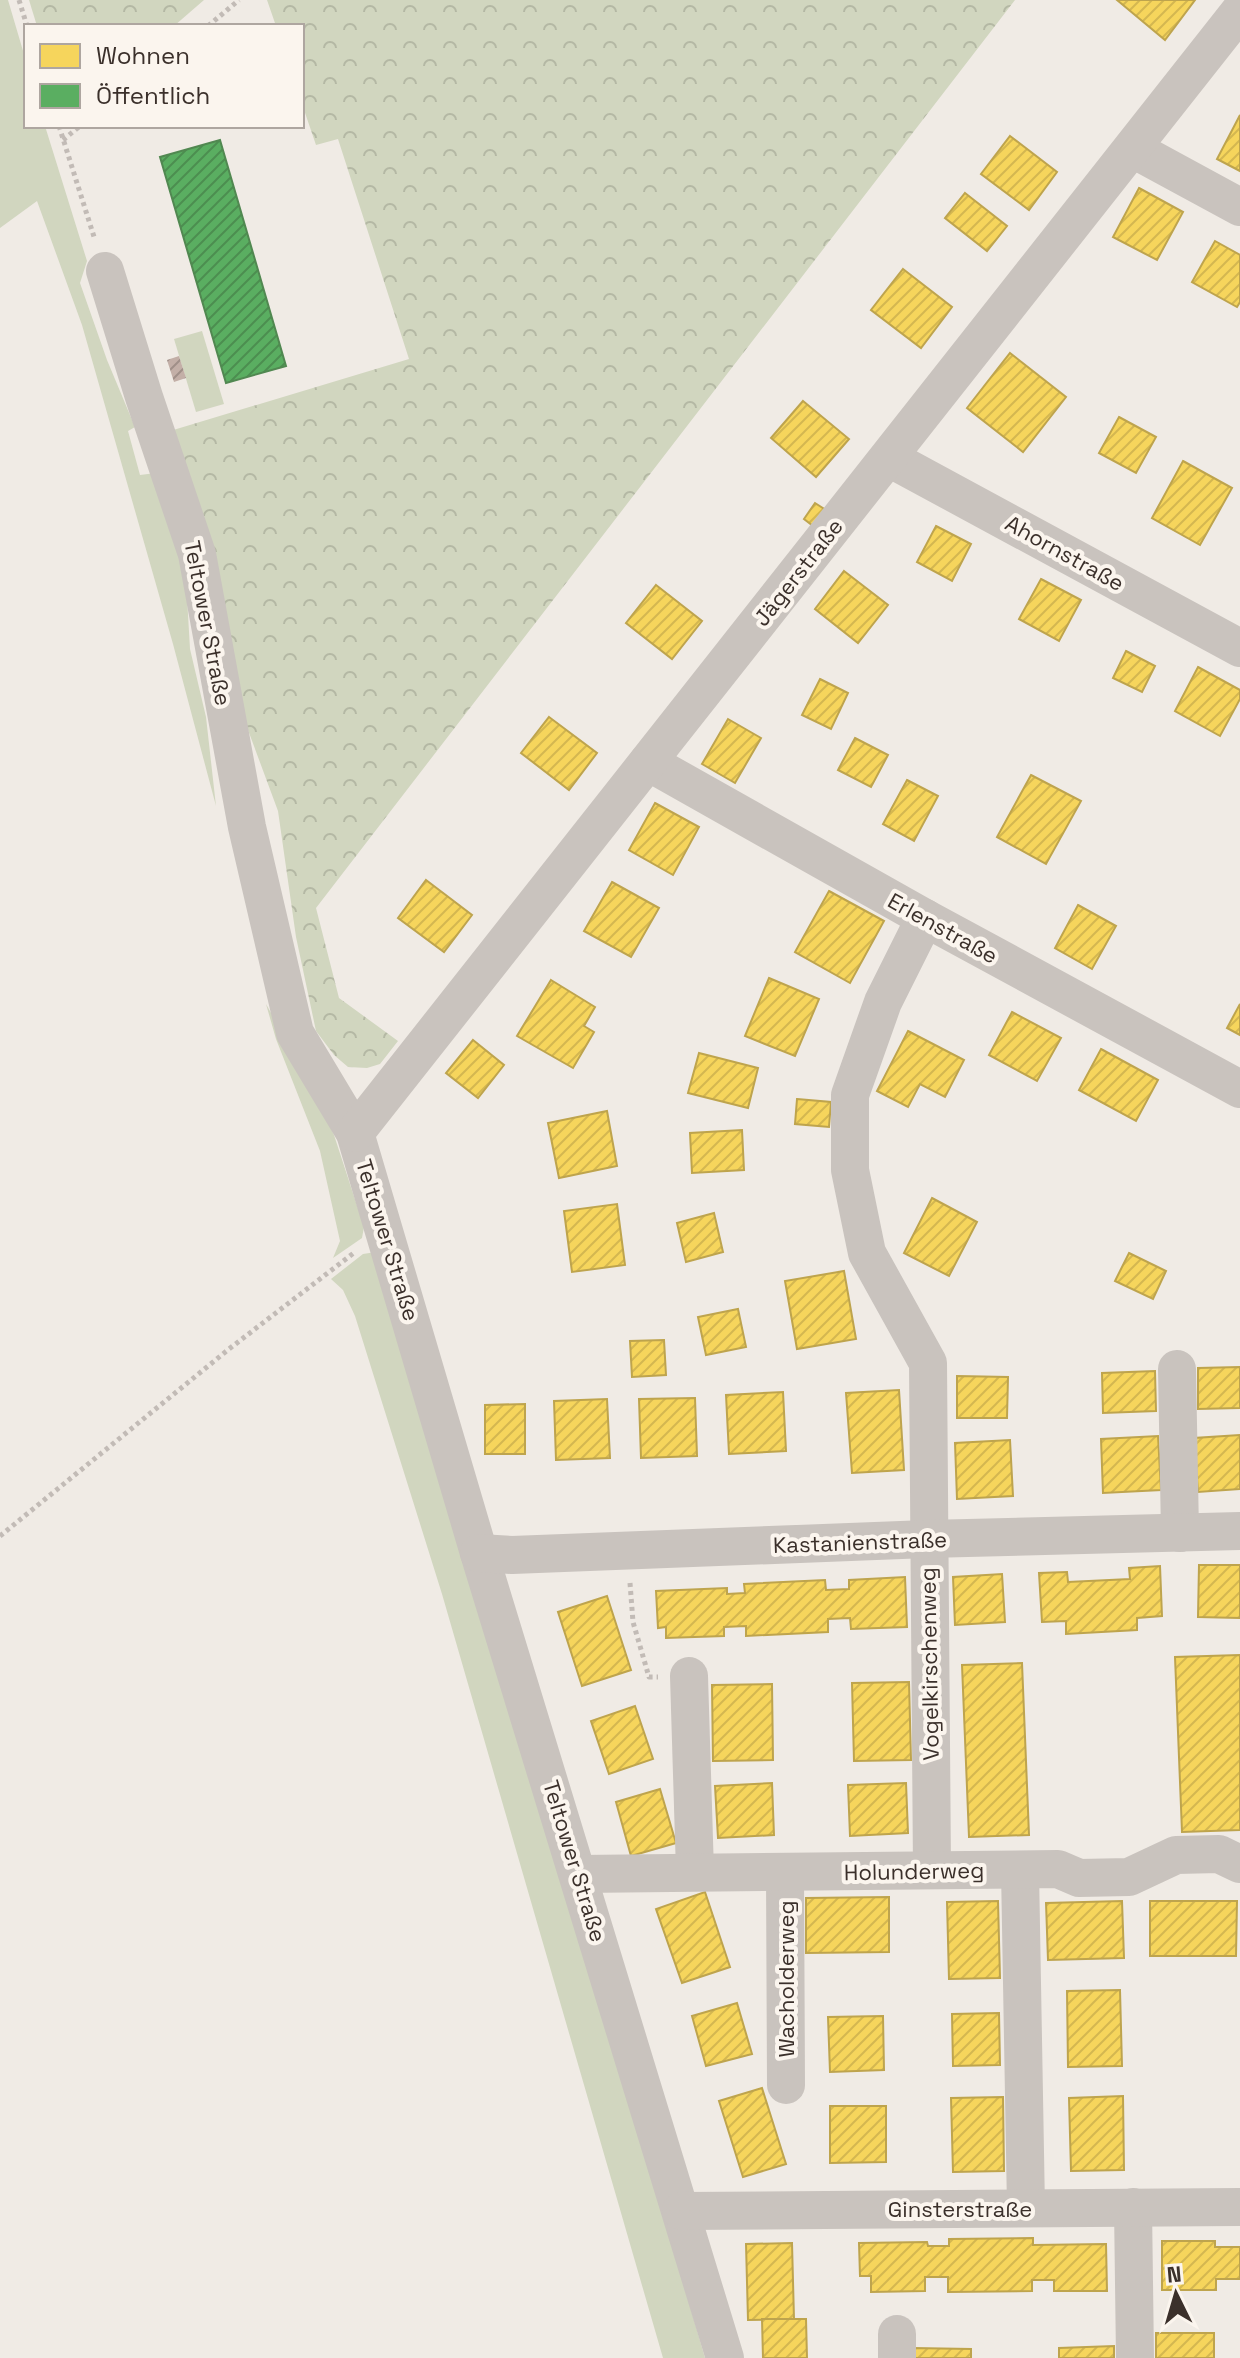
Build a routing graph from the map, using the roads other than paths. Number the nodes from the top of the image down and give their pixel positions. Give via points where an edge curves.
1 (1240, 11) edge
2 (1133, 149) junction
3 (1240, 207) edge
4 (105, 271) road end
5 (889, 458) junction
6 (1240, 648) edge
7 (648, 762) junction
8 (925, 918) junction
9 (1240, 1089) edge
10 (355, 1133) junction
11 (1177, 1369) dead end
12 (1240, 1531) edge
13 (1180, 1533) junction
14 (927, 1539) junction
15 (479, 1553) junction
16 (689, 1676) road end
17 (1240, 1864) edge
18 (932, 1870) junction
19 (1020, 1870) junction
20 (695, 1872) junction
21 (785, 1873) junction
22 (579, 1874) junction
23 (786, 2085) dead end
24 (1133, 2207) junction
25 (1240, 2207) edge
26 (1026, 2208) junction
27 (681, 2211) junction
28 (725, 2358) edge
29 (1135, 2358) edge

1 - 2 street, Jägerstraße
2 - 3 street
2 - 5 street, Jägerstraße
4 - 10 street, Teltower Straße via 197,554 247,827 295,1033
5 - 6 street, Ahornstraße
5 - 7 street, Jägerstraße
7 - 8 street, Erlenstraße
7 - 10 street, Jägerstraße
8 - 9 street, Erlenstraße
8 - 14 street, Vogelkirschenweg via 883,1002 850,1095 850,1170 867,1253 928,1363
10 - 15 street, Teltower Straße
11 - 13 street
12 - 13 street, Kastanienstraße
13 - 14 street, Kastanienstraße
14 - 15 street, Kastanienstraße
14 - 18 street, Vogelkirschenweg
15 - 22 street, Teltower Straße
16 - 20 street
17 - 19 street, Holunderweg via 1219,1854 1176,1855 1129,1877 1079,1878 1058,1869
18 - 19 street, Holunderweg
18 - 21 street, Holunderweg
19 - 26 street
20 - 21 street, Holunderweg
20 - 22 street, Holunderweg
21 - 23 street, Wacholderweg
22 - 27 street, Teltower Straße
24 - 25 street, Ginsterstraße
24 - 26 street, Ginsterstraße
24 - 29 street
26 - 27 street, Ginsterstraße
27 - 28 street, Teltower Straße

